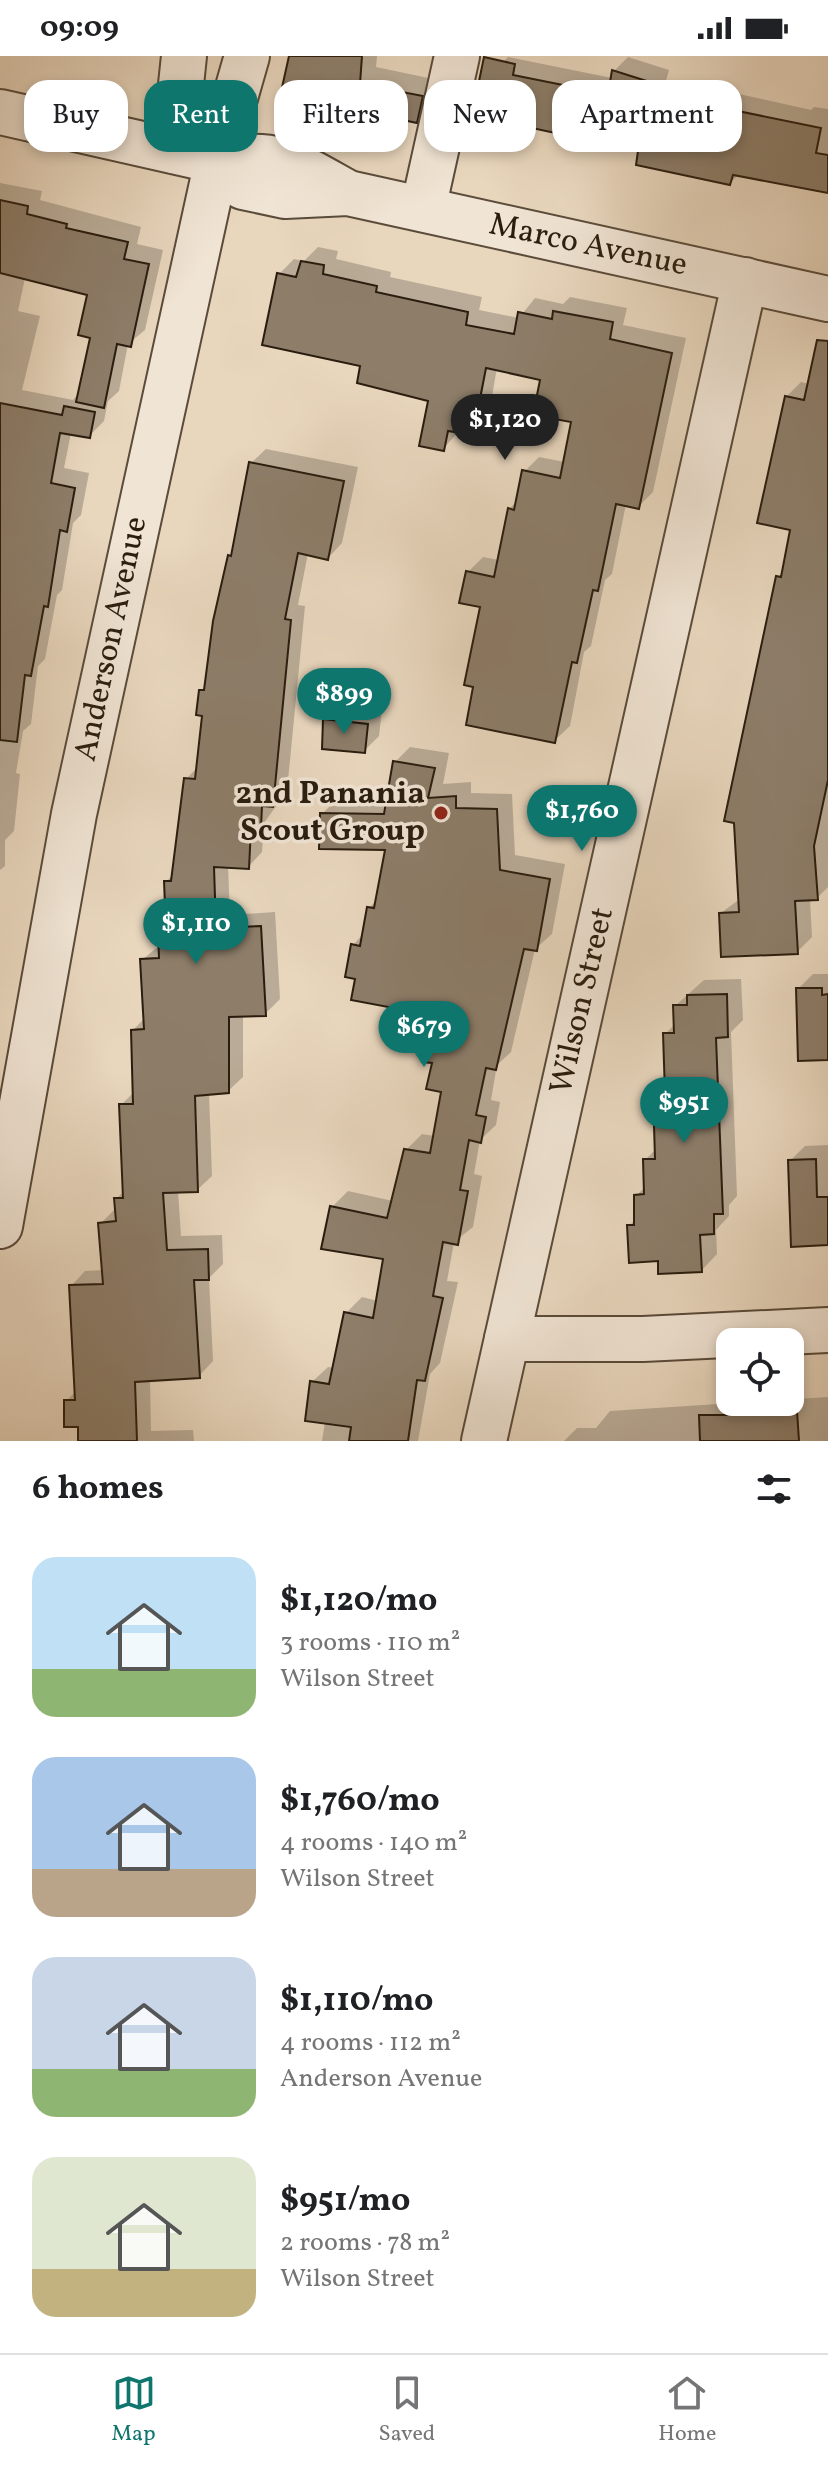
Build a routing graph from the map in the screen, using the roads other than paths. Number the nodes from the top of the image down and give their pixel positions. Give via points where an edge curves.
1 (184, 56) edge
2 (247, 56) edge
3 (457, 56) edge
4 (182, 80) edge
5 (241, 80) edge
6 (0, 112) edge
7 (144, 144) edge
8 (178, 152) edge
9 (220, 152) edge
10 (217, 161) junction
11 (423, 209) junction
12 (745, 280) junction
13 (828, 299) edge
14 (0, 1226) edge
15 (828, 1330) edge
16 (507, 1339) junction
17 (484, 1441) edge

1 - 4 street
2 - 5 street, Anderson Avenue
3 - 11 street
6 - 7 street, Marco Avenue
8 - 10 street, Marco Avenue
9 - 10 street, Anderson Avenue
10 - 11 street, Marco Avenue via 243,187 285,196 348,193
10 - 14 street, Anderson Avenue via 74,814
11 - 12 street, Marco Avenue
12 - 13 street, Marco Avenue
12 - 16 street, Wilson Street
15 - 16 street
16 - 17 street, Wilson Street

